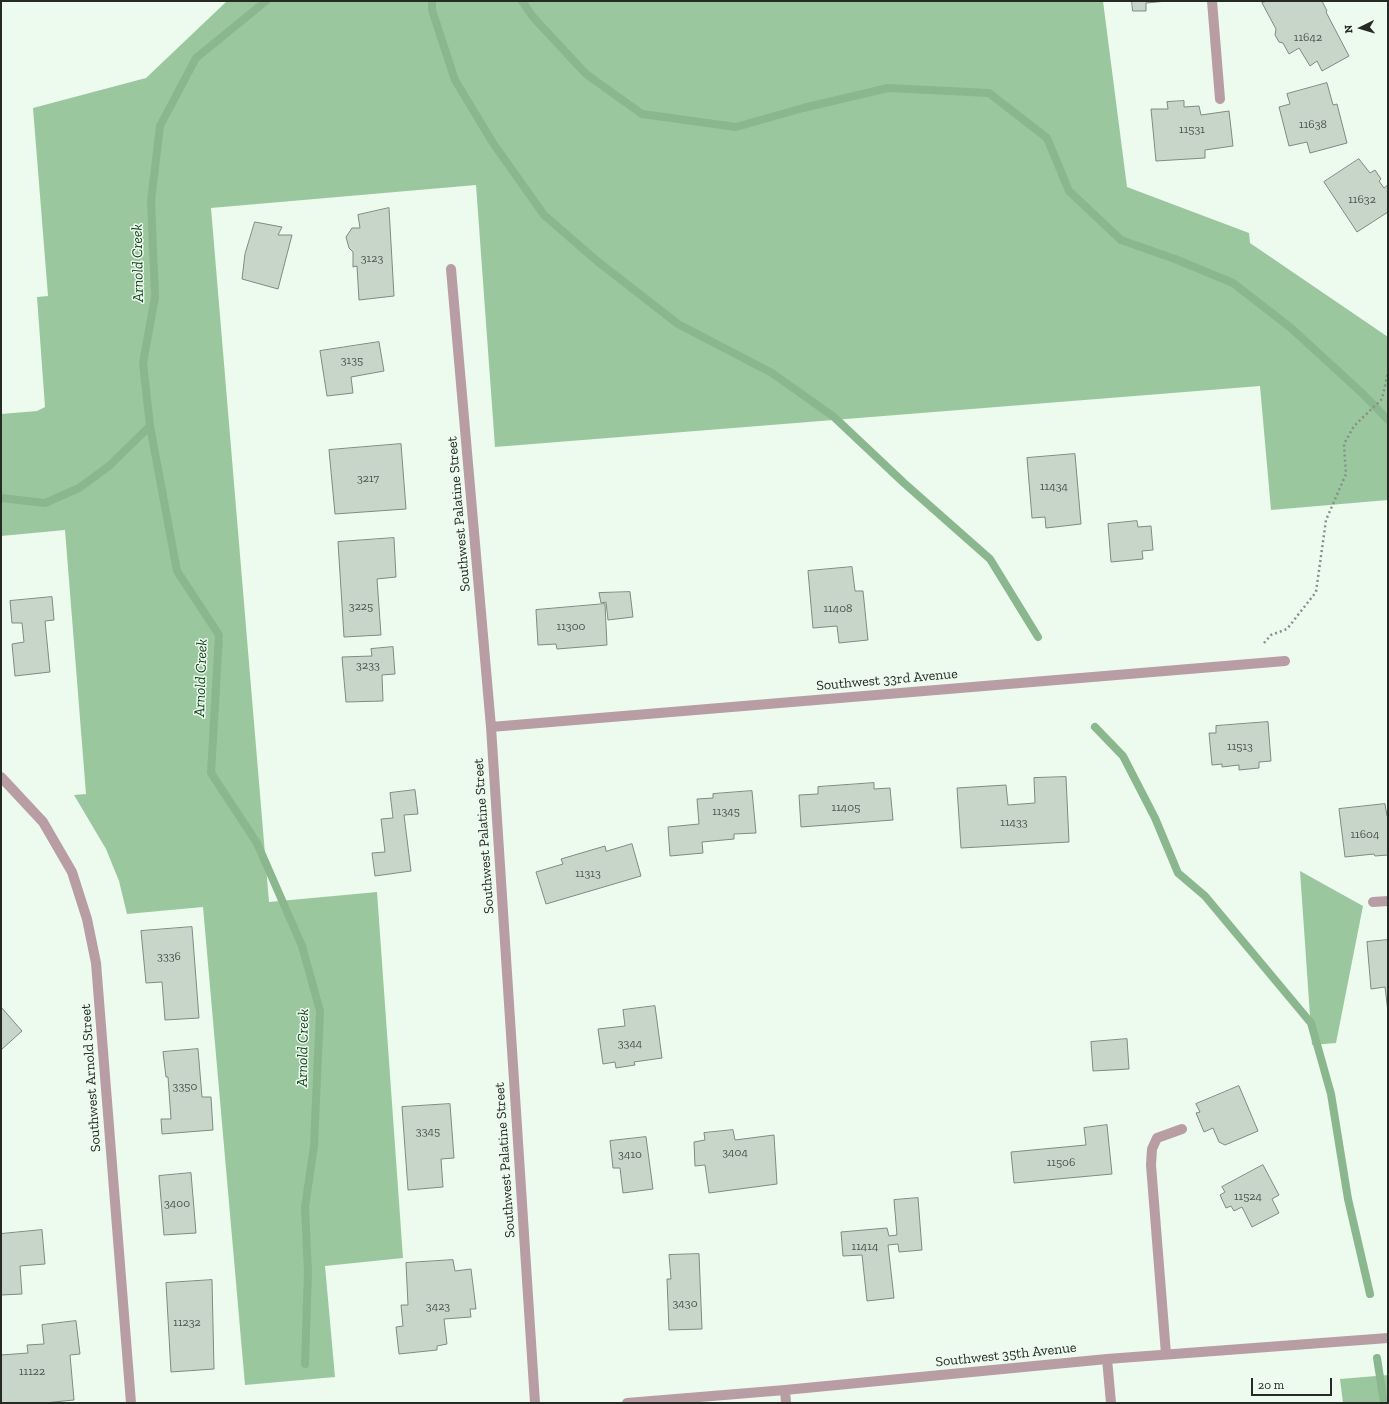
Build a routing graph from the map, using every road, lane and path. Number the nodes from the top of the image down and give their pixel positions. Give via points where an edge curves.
1 (1212, 1) edge
2 (1220, 99) dead end
3 (451, 269) dead end
4 (1388, 373) edge
5 (1285, 661) dead end
6 (1248, 664) junction
7 (491, 727) junction
8 (1, 777) edge
9 (1388, 901) edge
10 (1373, 902) dead end
11 (1182, 1129) dead end
12 (1388, 1338) edge
13 (1166, 1354) junction
14 (1107, 1359) junction
15 (785, 1390) junction
16 (131, 1403) edge
17 (535, 1403) edge
18 (627, 1403) edge
19 (786, 1403) edge
20 (1111, 1403) edge

1 - 2 street
3 - 7 street, Southwest Palatine Street
4 - 6 path via 1382,399 1354,426 1344,444 1346,474 1326,520 1316,592 1287,629 1271,635
5 - 6 street, Southwest 33rd Avenue
6 - 7 street, Southwest 33rd Avenue
7 - 17 street, Southwest Palatine Street
8 - 16 street, Southwest Arnold Street via 43,822 72,872 87,920 96,963
9 - 10 street
11 - 13 street via 1156,1138 1152,1148 1151,1165
12 - 13 street, Southwest 35th Avenue
13 - 14 street, Southwest 35th Avenue
14 - 15 street, Southwest 35th Avenue
14 - 20 street
15 - 18 street, Southwest 35th Avenue
15 - 19 street

